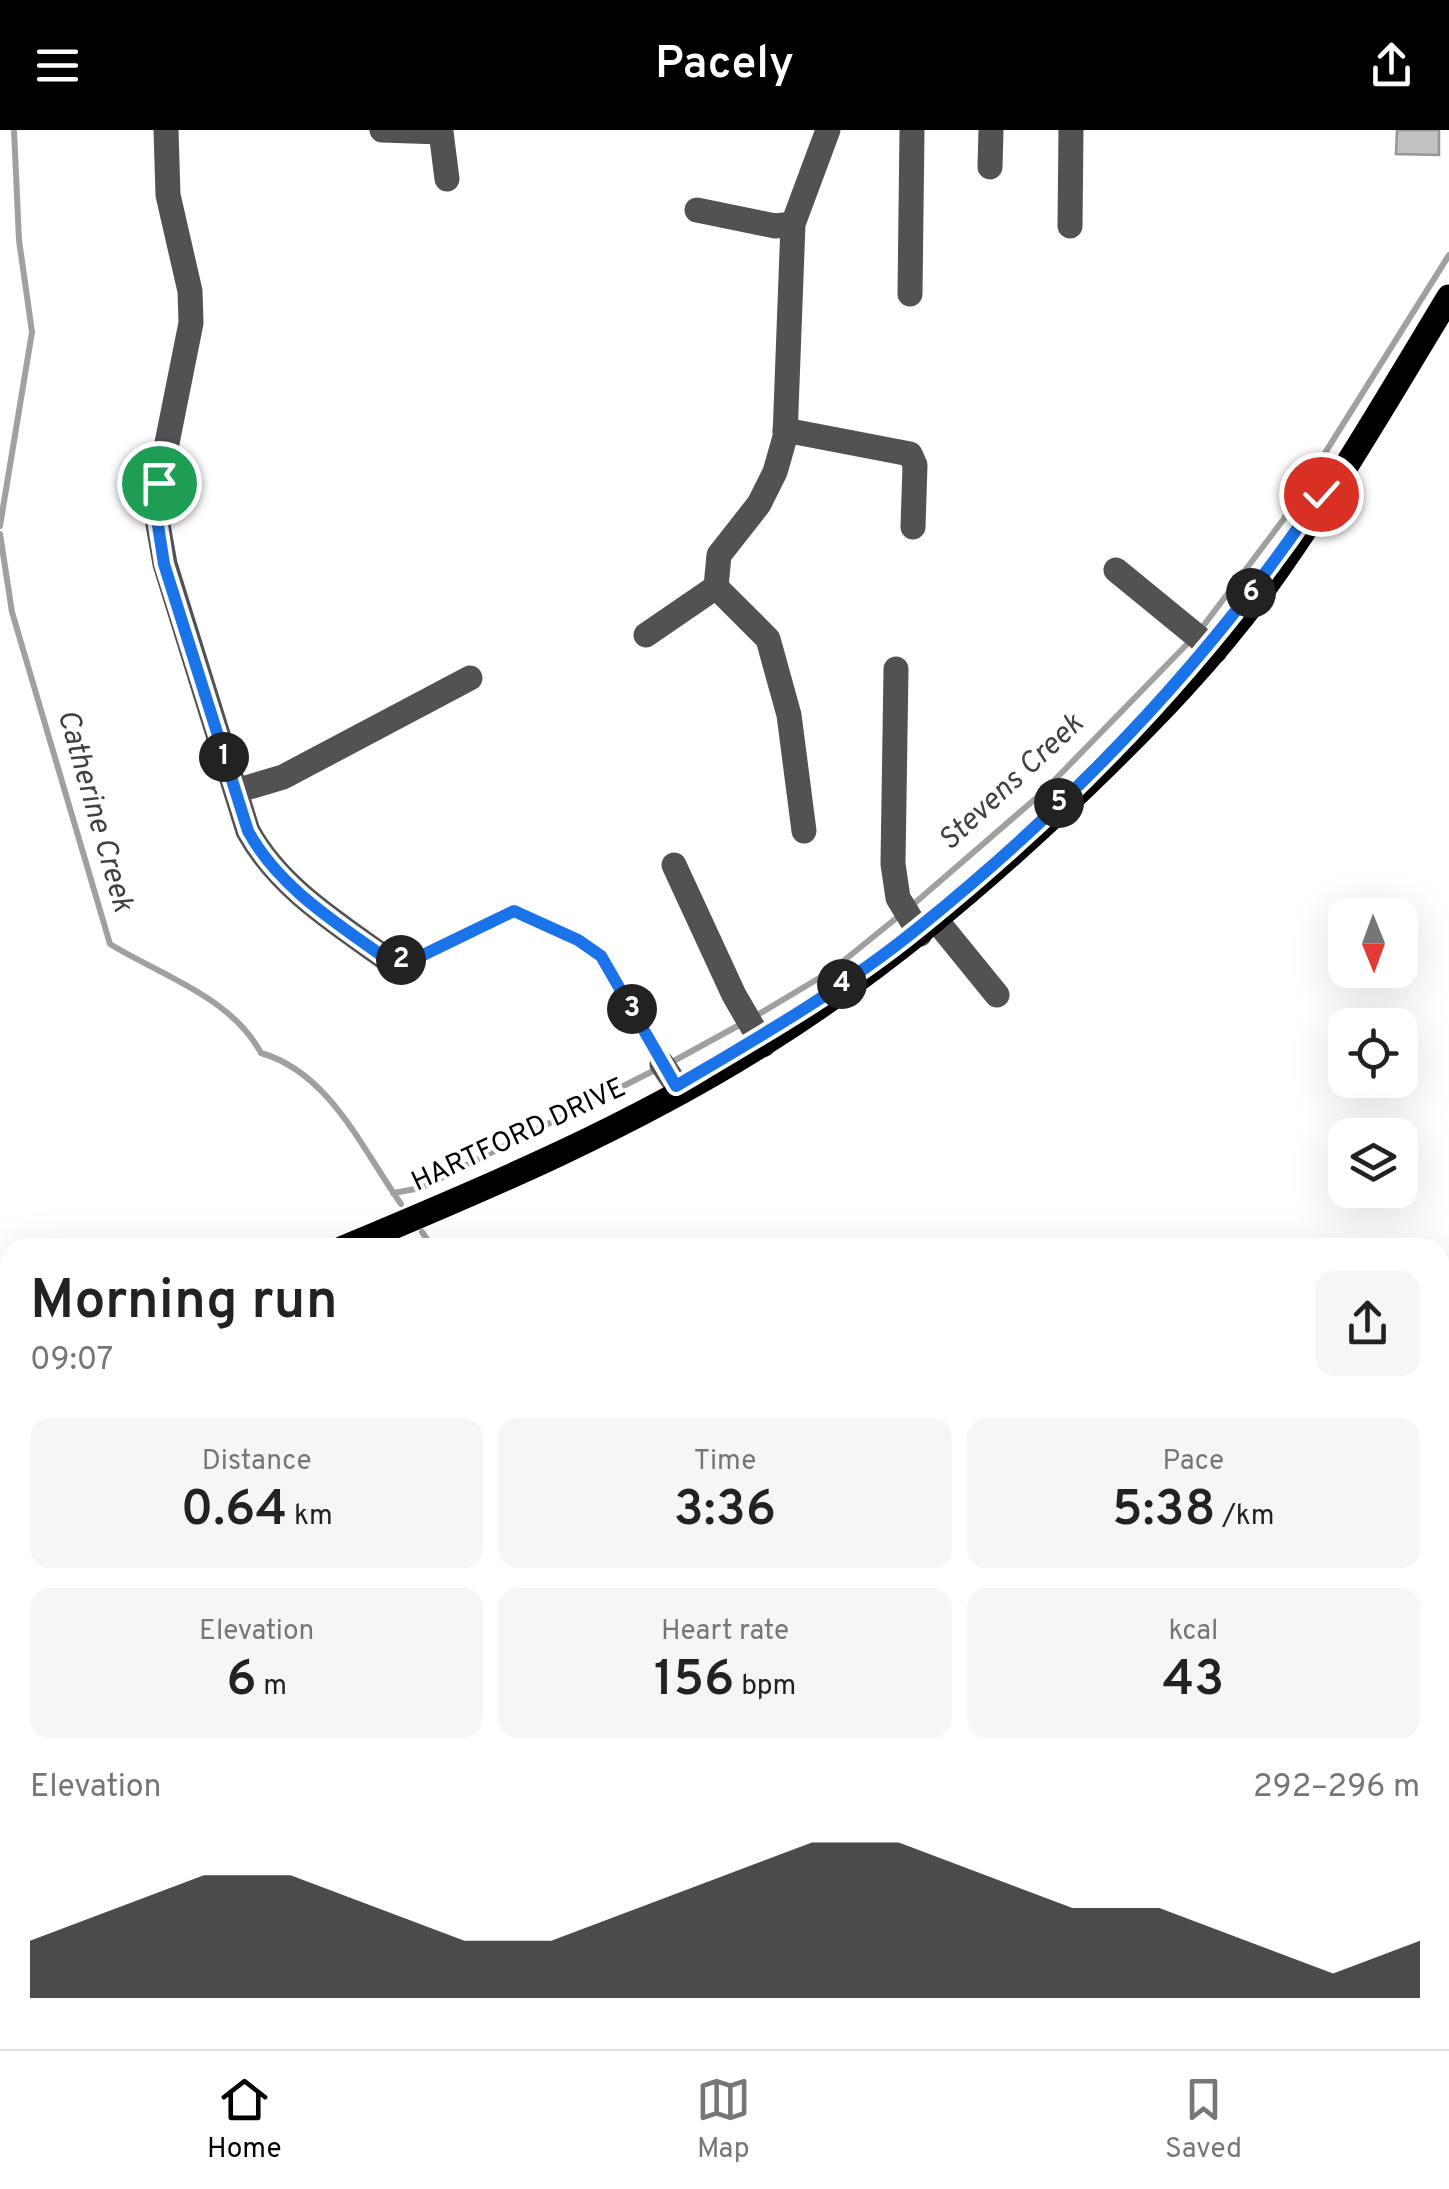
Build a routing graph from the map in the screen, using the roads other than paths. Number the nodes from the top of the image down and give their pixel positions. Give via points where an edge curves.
1 (166, 130) edge
2 (382, 130) edge
3 (828, 130) edge
4 (912, 130) edge
5 (991, 130) edge
6 (1071, 130) edge
7 (990, 168) dead end
8 (447, 179) dead end
9 (697, 210) dead end
10 (793, 224) junction
11 (1070, 226) dead end
12 (910, 294) dead end
13 (1445, 311) edge
14 (785, 430) junction
15 (913, 527) dead end
16 (1116, 570) dead end
17 (716, 588) junction
18 (646, 636) dead end
19 (1202, 642) junction
20 (896, 669) dead end
21 (470, 678) dead end
22 (236, 791) junction
23 (804, 831) dead end
24 (674, 865) dead end
25 (918, 920) junction
26 (388, 960) road end
27 (997, 995) dead end
28 (753, 1028) junction
29 (366, 1238) edge

1 - 22 street via 168,196 190,290 191,324 157,519 164,564
2 - 8 street via 441,132
3 - 10 street
4 - 12 street
5 - 7 street
6 - 11 street
9 - 10 street
10 - 14 street
13 - 19 main road, HARTFORD DRIVE via 1263,590
14 - 15 street via 910,454
14 - 17 street via 759,504 719,555
16 - 19 street
17 - 18 street
17 - 23 street via 768,639 788,715
19 - 25 main road, HARTFORD DRIVE via 1150,722 1014,854
20 - 25 street via 892,864
21 - 22 street via 282,776
22 - 26 street via 255,843 284,880
24 - 28 street
25 - 27 street
25 - 28 main road, HARTFORD DRIVE
28 - 29 main road, HARTFORD DRIVE via 564,1152

